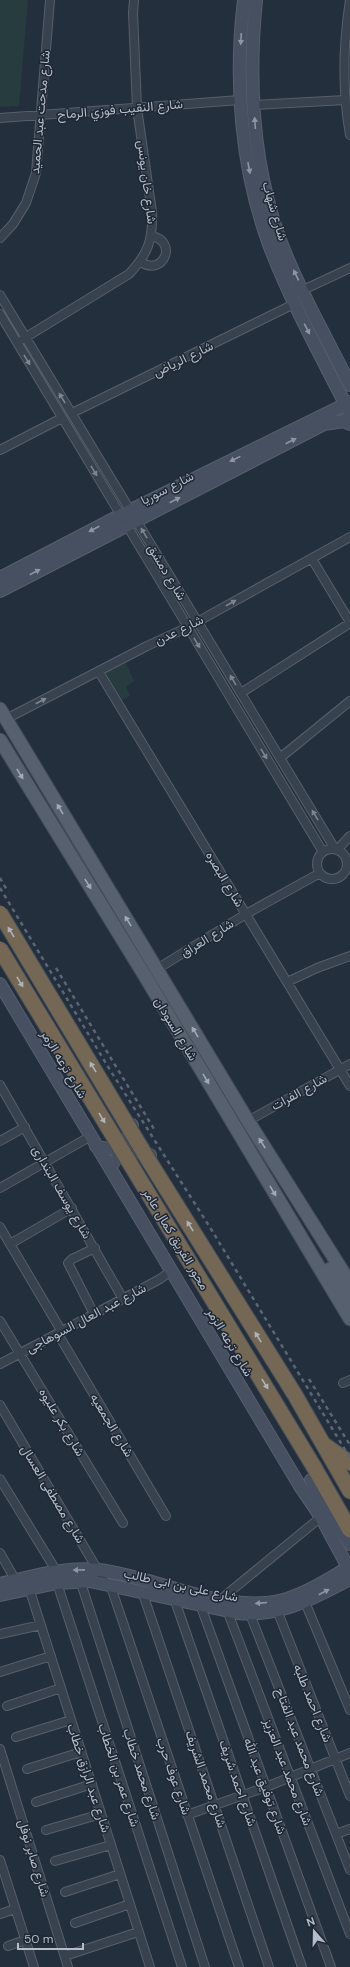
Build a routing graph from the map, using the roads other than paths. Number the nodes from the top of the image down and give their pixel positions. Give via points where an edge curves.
1 (50, 0) edge
2 (134, 0) edge
3 (244, 0) edge
4 (256, 0) edge
5 (350, 0) edge
6 (348, 26) edge
7 (240, 100) junction
8 (345, 100) junction
9 (254, 105) junction
10 (137, 108) junction
11 (41, 116) junction
12 (0, 118) edge
13 (350, 135) edge
14 (152, 236) junction
15 (0, 238) edge
16 (141, 262) junction
17 (350, 268) edge
18 (303, 290) junction
19 (0, 294) edge
20 (294, 304) junction
21 (0, 314) edge
22 (26, 337) junction
23 (17, 343) junction
24 (348, 380) edge
25 (334, 382) junction
26 (348, 406) edge
27 (72, 413) junction
28 (62, 418) junction
29 (350, 424) edge
30 (0, 450) edge
31 (128, 518) junction
32 (350, 537) edge
33 (312, 559) junction
34 (0, 578) edge
35 (0, 590) edge
36 (197, 622) junction
37 (350, 622) edge
38 (188, 627) junction
39 (99, 672) junction
40 (240, 693) junction
41 (350, 701) edge
42 (3, 714) edge
43 (0, 740) edge
44 (280, 758) junction
45 (350, 836) edge
46 (336, 849) junction
47 (323, 852) junction
48 (347, 872) edge
49 (320, 873) junction
50 (0, 913) edge
51 (246, 914) junction
52 (0, 949) edge
53 (350, 956) edge
54 (157, 969) junction
55 (145, 976) junction
56 (287, 982) junction
57 (0, 984) edge
58 (350, 1064) edge
59 (340, 1069) junction
60 (0, 1085) edge
61 (350, 1086) edge
62 (248, 1121) junction
63 (132, 1125) dead end
64 (25, 1127) junction
65 (0, 1141) edge
66 (93, 1141) junction
67 (151, 1156) dead end
68 (46, 1162) junction
69 (110, 1168) junction
70 (0, 1188) edge
71 (72, 1208) junction
72 (286, 1214) junction
73 (0, 1227) edge
74 (10, 1244) junction
75 (95, 1248) junction
76 (171, 1271) junction
77 (350, 1283) edge
78 (123, 1299) junction
79 (350, 1301) edge
80 (94, 1314) junction
81 (350, 1319) edge
82 (0, 1321) edge
83 (60, 1333) junction
84 (20, 1354) junction
85 (0, 1364) edge
86 (0, 1405) edge
87 (321, 1442) junction
88 (350, 1463) edge
89 (0, 1479) edge
90 (311, 1480) dead end
91 (350, 1491) edge
92 (324, 1511) junction
93 (166, 1516) dead end
94 (123, 1523) dead end
95 (350, 1530) edge
96 (350, 1544) edge
97 (0, 1553) edge
98 (99, 1570) junction
99 (349, 1573) edge
100 (57, 1577) junction
101 (16, 1580) junction
102 (80, 1580) junction
103 (0, 1584) edge
104 (108, 1584) junction
105 (29, 1588) junction
106 (142, 1591) junction
107 (0, 1595) edge
108 (174, 1598) junction
109 (306, 1602) junction
110 (200, 1604) junction
111 (224, 1604) junction
112 (277, 1610) junction
113 (250, 1614) junction
114 (41, 1625) junction
115 (0, 1634) edge
116 (50, 1656) junction
117 (0, 1672) edge
118 (61, 1688) junction
119 (7, 1706) dead end
120 (350, 1709) edge
121 (71, 1720) junction
122 (16, 1737) dead end
123 (0, 1749) edge
124 (81, 1752) junction
125 (350, 1753) edge
126 (335, 1758) junction
127 (311, 1768) junction
128 (27, 1769) dead end
129 (290, 1777) junction
130 (92, 1784) junction
131 (266, 1786) junction
132 (242, 1795) junction
133 (350, 1796) edge
134 (36, 1802) dead end
135 (214, 1805) junction
136 (101, 1814) junction
137 (188, 1815) junction
138 (350, 1829) edge
139 (46, 1830) dead end
140 (336, 1834) junction
141 (111, 1844) junction
142 (0, 1860) edge
143 (54, 1861) dead end
144 (350, 1870) edge
145 (120, 1874) junction
146 (3, 1883) edge
147 (65, 1892) dead end
148 (130, 1904) junction
149 (16, 1909) junction
150 (0, 1914) edge
151 (75, 1923) dead end
152 (138, 1932) junction
153 (350, 1934) edge
154 (25, 1940) junction
155 (8, 1946) dead end
156 (65, 1956) junction
157 (148, 1966) edge
158 (33, 1967) edge
159 (68, 1967) edge
160 (182, 1967) edge
161 (205, 1967) edge
162 (239, 1967) edge
163 (269, 1967) edge
164 (302, 1967) edge
165 (331, 1967) edge

1 - 11 street, شارع مدحت عبد الحميد
2 - 10 street, شارع خان يونس via 132,13
3 -> 7 street, شارع شهاب via 239,64
4 - 9 street, شارع شهاب via 252,42
5 - 6 street
6 - 8 street via 344,59
7 - 10 street, شارع النقيب فوزي الرماح
7 -> 20 street, شارع شهاب via 247,162 257,204 270,245
8 - 9 street
8 - 13 street
18 -> 9 street, شارع شهاب via 280,240 266,194 259,160
10 - 11 street, شارع النقيب فوزي الرماح
10 - 14 street, شارع خان يونس via 152,212
11 - 12 street, شارع النقيب فوزي الرماح
11 - 15 street, شارع مدحت عبد الحميد via 36,173 26,203 13,224
14 - 16 street, شارع خان يونس
14 - 16 street via 164,242 165,256 154,265
16 - 22 street, شارع خان يونس via 129,274
17 - 18 street
18 - 24 street, شارع شهاب
19 - 22 street, شارع دمشق
20 -> 25 street, شارع شهاب
20 - 27 street, شارع الرياض
21 - 23 street, شارع دمشق
22 - 23 street, شارع خان يونس
27 -> 22 street, شارع دمشق
23 -> 28 street, شارع دمشق
24 - 25 street
25 - 26 street, شارع شهاب
26 -> 31 street, شارع سوريا
27 - 31 street, شارع دمشق
28 - 30 street
28 -> 31 street, شارع دمشق
31 -> 29 street, شارع سوريا via 324,424 344,421
31 -> 34 street, شارع سوريا
35 -> 31 street, شارع سوريا
36 -> 31 street, شارع دمشق
31 - 38 street, شارع دمشق
32 - 33 street, شارع عدن
36 -> 33 street, شارع عدن
33 - 37 street
36 - 38 street, شارع عدن
40 -> 36 street, شارع دمشق
37 - 40 street
38 - 39 street, شارع عدن
38 -> 47 street, شارع دمشق
42 -> 39 street, شارع عدن
39 - 51 street, شارع البصره
40 - 44 street, شارع دمشق
41 - 44 street
54 -> 42 main road, شارع السودان
43 -> 55 main road, شارع السودان
46 -> 44 street, شارع دمشق
45 - 46 street
46 - 47 street
46 - 48 street via 346,857
47 - 49 street via 317,862
48 - 49 street via 330,879
49 - 51 street, شارع العراق
87 -> 50 highway, محور الفريق كمال عامر, bridge via 295,1395
51 - 54 street, شارع العراق
51 - 56 street, شارع البصره
52 -> 95 highway, محور الفريق كمال عامر, bridge via 278,1405
53 - 56 street
54 - 55 main road
62 -> 54 main road, شارع السودان
55 -> 72 main road, شارع السودان
56 - 59 street, شارع البصره
57 - 66 street, شارع ترعه الزمر
58 - 59 street, شارع الفرات
59 - 61 street, شارع البصره
59 - 62 street, شارع الفرات
60 - 64 street, شارع يوسف البندارى
77 -> 62 main road, شارع السودان
63 - 66 street via 127,1139 120,1146 110,1148
64 - 65 street
64 - 68 street, شارع يوسف البندارى
66 - 68 street
66 - 69 street, شارع ترعه الزمر
67 - 69 street via 137,1151 128,1152 115,1160
68 - 70 street
68 - 71 street, شارع يوسف البندارى
69 - 76 street, شارع ترعه الزمر
71 - 74 street
71 - 75 street, شارع يوسف البندارى
72 - 79 main road via 300,1223 313,1240
72 - 81 main road, شارع السودان
73 - 74 street, شارع الجمعيه
74 - 83 street, شارع الجمعيه
75 - 78 street, شارع يوسف البندارى
75 - 80 street via 68,1263
76 - 78 street, شارع عبد العال السوهاجى
76 - 92 street, شارع ترعه الزمر via 296,1479
78 - 80 street, شارع عبد العال السوهاجى
80 - 83 street, شارع عبد العال السوهاجى
82 - 84 street, شارع بكر عليوه
83 - 84 street, شارع عبد العال السوهاجى
83 - 93 street, شارع الجمعيه
84 - 85 street, شارع عبد العال السوهاجى
84 - 94 street, شارع بكر عليوه
86 - 98 street, شارع مصطفى العسال
87 - 88 highway
87 - 91 highway, محور الفريق كمال عامر
89 - 100 street, شارع عمر بن الخطاب
90 - 92 street
92 - 96 street
92 - 99 street, شارع ترعه الزمر
92 - 111 street
97 - 101 street
98 -> 100 street, شارع على بن ابى طالب
98 - 104 street, شارع مصطفى العسال
98 - 111 street, شارع على بن ابى طالب
109 -> 99 street, شارع على بن ابى طالب
99 -> 111 street, شارع على بن ابى طالب via 283,1600
100 - 101 street, شارع على بن ابى طالب
100 - 102 street, شارع على بن ابى طالب
100 - 105 street, شارع على بن ابى طالب
100 - 160 street, شارع عمر بن الخطاب
101 - 103 street, شارع على بن ابى طالب
102 - 104 street, شارع على بن ابى طالب
102 - 161 street, شارع محمد خطاب
104 - 106 street, شارع على بن ابى طالب
104 - 137 street, شارع عوف حرب
105 - 107 street, شارع على بن ابى طالب
105 - 114 street, شارع عبد الرازق خطاب
106 - 108 street, شارع على بن ابى طالب
106 - 135 street, شارع محمد الشريف
108 - 110 street, شارع على بن ابى طالب
108 - 132 street, شارع احمد شريف
109 - 112 street, شارع على بن ابى طالب
109 - 120 street
110 - 111 street, شارع على بن ابى طالب
110 - 131 street, شارع توفيق عبد الله
111 - 113 street, شارع على بن ابى طالب
111 - 129 street, شارع محمد عبد العزيز
112 - 113 street, شارع على بن ابى طالب
112 - 126 street, شارع احمد طلبه
113 - 127 street, شارع محمد عبد الفتاح
114 - 115 street
114 - 116 street, شارع عبد الرازق خطاب
116 - 117 street
116 - 118 street, شارع عبد الرازق خطاب
118 - 119 street
118 - 121 street, شارع عبد الرازق خطاب
121 - 122 street
121 - 124 street, شارع عبد الرازق خطاب
123 - 156 street, شارع صابر نوفل
124 - 128 street
124 - 130 street, شارع عبد الرازق خطاب
125 - 126 street
126 - 127 street
126 - 133 street, شارع احمد طلبه
127 - 129 street
127 - 140 street, شارع محمد عبد الفتاح
129 - 131 street
129 - 153 street, شارع محمد عبد العزيز
130 - 134 street
130 - 136 street, شارع عبد الرازق خطاب
131 - 132 street
131 - 165 street, شارع توفيق عبد الله
132 - 135 street
132 - 164 street, شارع احمد شريف
135 - 137 street
135 - 163 street, شارع محمد الشريف
136 - 139 street
136 - 141 street, شارع عبد الرازق خطاب
137 - 162 street, شارع عوف حرب
138 - 140 street
140 - 144 street, شارع محمد عبد الفتاح
141 - 143 street
141 - 145 street, شارع عبد الرازق خطاب
142 - 146 street
145 - 147 street
145 - 148 street, شارع عبد الرازق خطاب
146 - 149 street
148 - 151 street
148 - 152 street, شارع عبد الرازق خطاب
149 - 150 street
149 - 154 street
152 - 156 street
152 - 157 street, شارع عبد الرازق خطاب
154 - 155 street
154 - 158 street
156 - 159 street, شارع صابر نوفل

